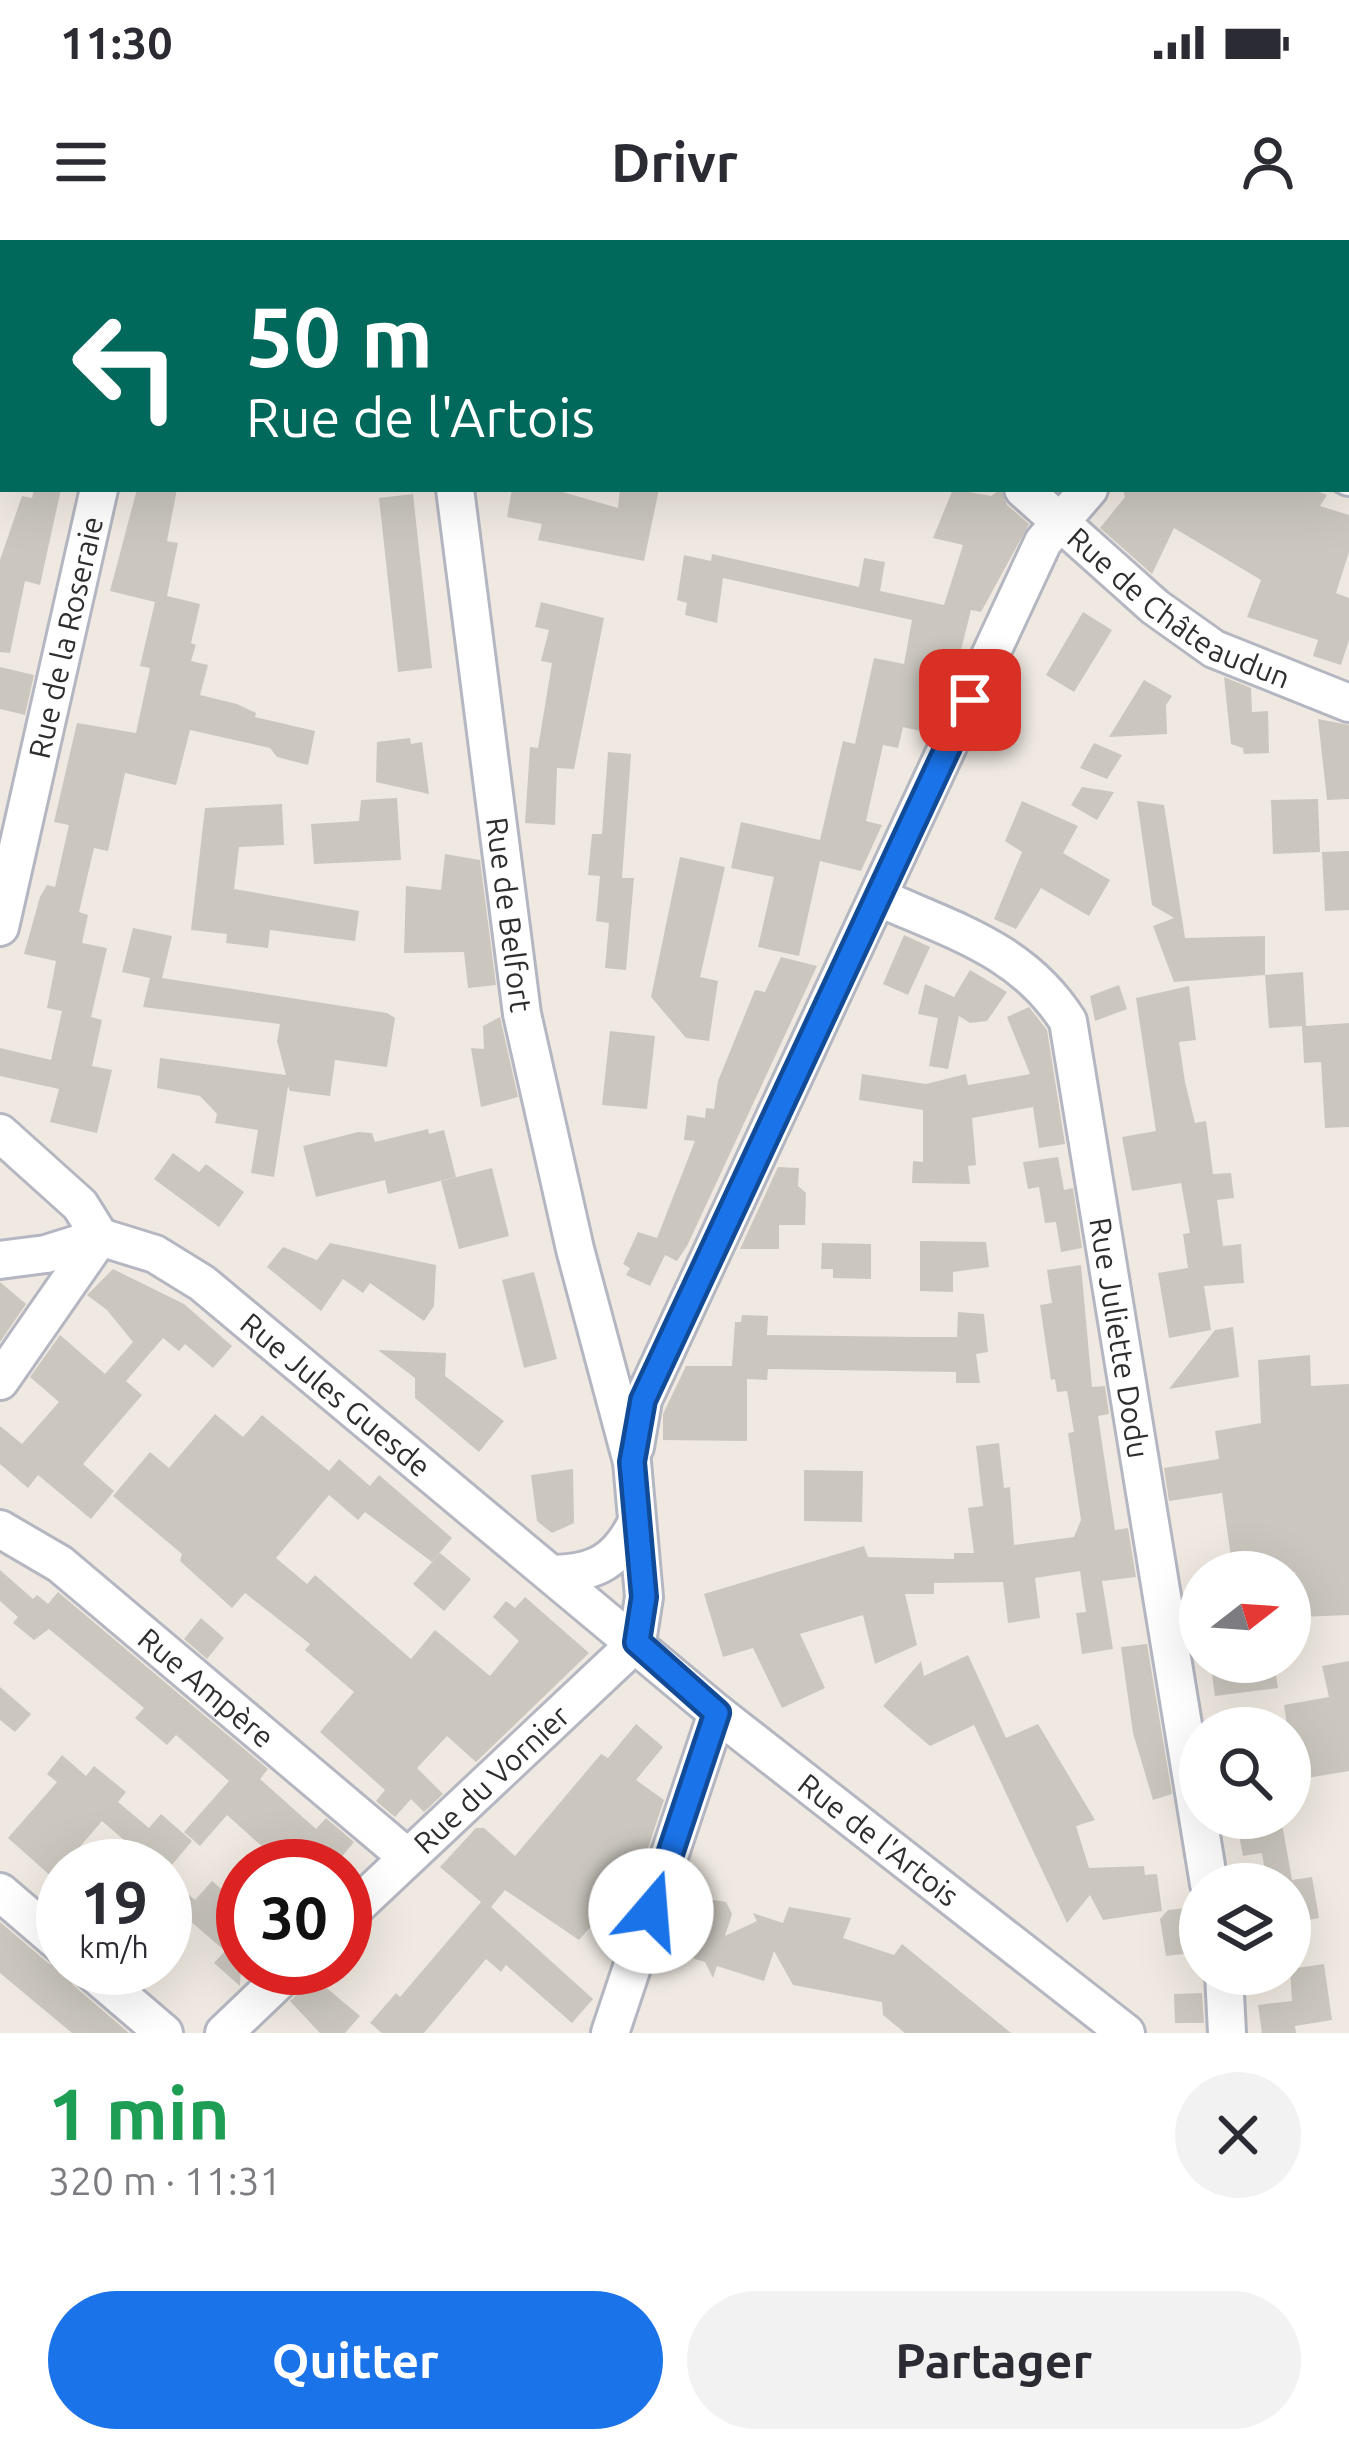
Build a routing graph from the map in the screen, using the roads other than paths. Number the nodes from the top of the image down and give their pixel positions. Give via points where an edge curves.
1 (98, 492) edge
2 (454, 492) edge
3 (1026, 492) edge
4 (1086, 492) edge
5 (1059, 520) junction
6 (1349, 704) edge
7 (878, 897) junction
8 (0, 927) edge
9 (0, 1133) edge
10 (100, 1237) junction
11 (0, 1260) edge
12 (598, 1332) junction
13 (661, 1363) junction
14 (0, 1381) edge
15 (632, 1462) junction
16 (637, 1522) junction
17 (0, 1529) edge
18 (554, 1574) junction
19 (637, 1642) junction
20 (717, 1713) junction
21 (407, 1857) junction
22 (1206, 1863) edge
23 (372, 1891) edge
24 (0, 1892) edge
25 (36, 1923) edge
26 (120, 1995) edge
27 (264, 1995) edge
28 (1225, 1995) edge
29 (164, 2033) edge
30 (224, 2033) edge
31 (610, 2033) edge
32 (1126, 2033) edge
33 (1227, 2033) edge

1 - 8 street, Rue de la Roseraie
2 - 12 street, Rue de Belfort via 522,1014
3 - 5 street, Rue de Châteaudun
4 - 5 street
5 - 6 street, Rue de Châteaudun via 1214,650
5 - 7 street
7 - 13 street
7 - 22 street, Rue Juliette Dodu via 1005,954 1044,983 1068,1021
9 - 10 street via 80,1205
10 - 11 street
10 - 14 street
10 - 18 street, Rue Jules Guesde via 155,1254 202,1283
12 - 13 street via 620,1354
12 - 15 street, Rue de Belfort
13 - 15 street via 643,1400
15 - 16 street, Rue de Belfort
16 - 18 street via 622,1552 600,1567
16 - 19 street, Rue de Belfort via 644,1597
17 - 21 street, Rue Ampère via 59,1564
18 - 19 street, Rue Jules Guesde
19 - 20 street, Rue de l'Artois
19 - 21 street, Rue du Vornier
20 - 31 street
20 - 32 street, Rue de l'Artois
21 - 23 street, Rue du Vornier
24 - 25 street
26 - 29 street
27 - 30 street
28 - 33 street

